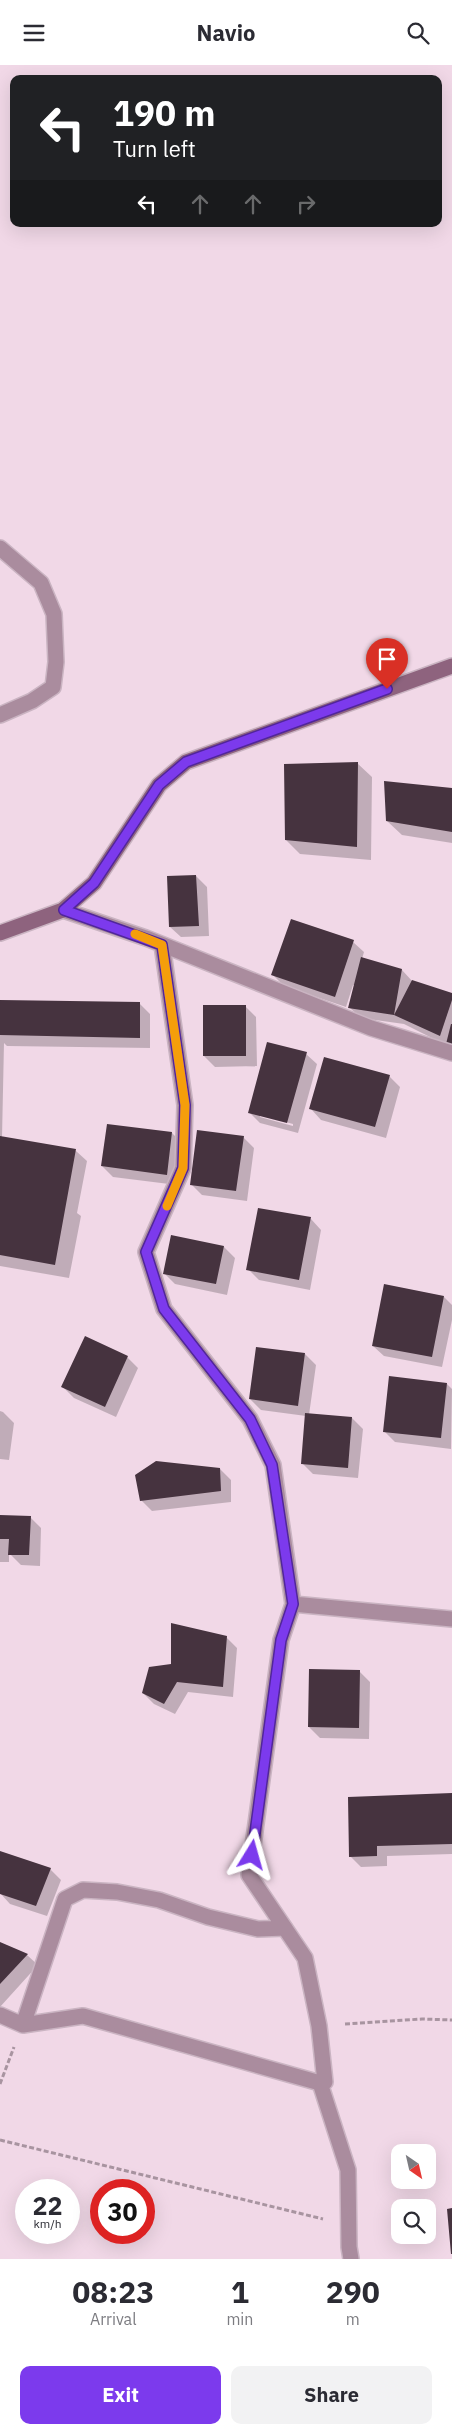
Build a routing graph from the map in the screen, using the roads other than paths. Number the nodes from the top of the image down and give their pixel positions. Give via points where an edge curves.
1 (0, 548) edge
2 (452, 666) edge
3 (0, 715) edge
4 (64, 910) junction
5 (0, 933) edge
6 (162, 945) junction
7 (452, 1053) edge
8 (293, 1604) junction
9 (452, 1619) edge
10 (285, 1928) junction
11 (0, 2015) edge
12 (23, 2025) junction
13 (320, 2083) junction
14 (351, 2259) edge

1 - 3 street via 41,583 54,613 56,661 53,687 32,701
2 - 4 main road via 186,762 159,785 94,883
4 - 5 main road
4 - 6 street
6 - 7 street via 371,1029
6 - 8 street via 185,1105 183,1168 146,1252 164,1309 250,1419 272,1465
8 - 9 street
8 - 10 street via 281,1640 249,1875
10 - 12 street via 258,1929 208,1917 159,1900 83,1890 65,1899
10 - 13 street via 305,1958 319,2026 325,2082
11 - 12 street
12 - 13 street via 83,2016
13 - 14 street via 348,2170

